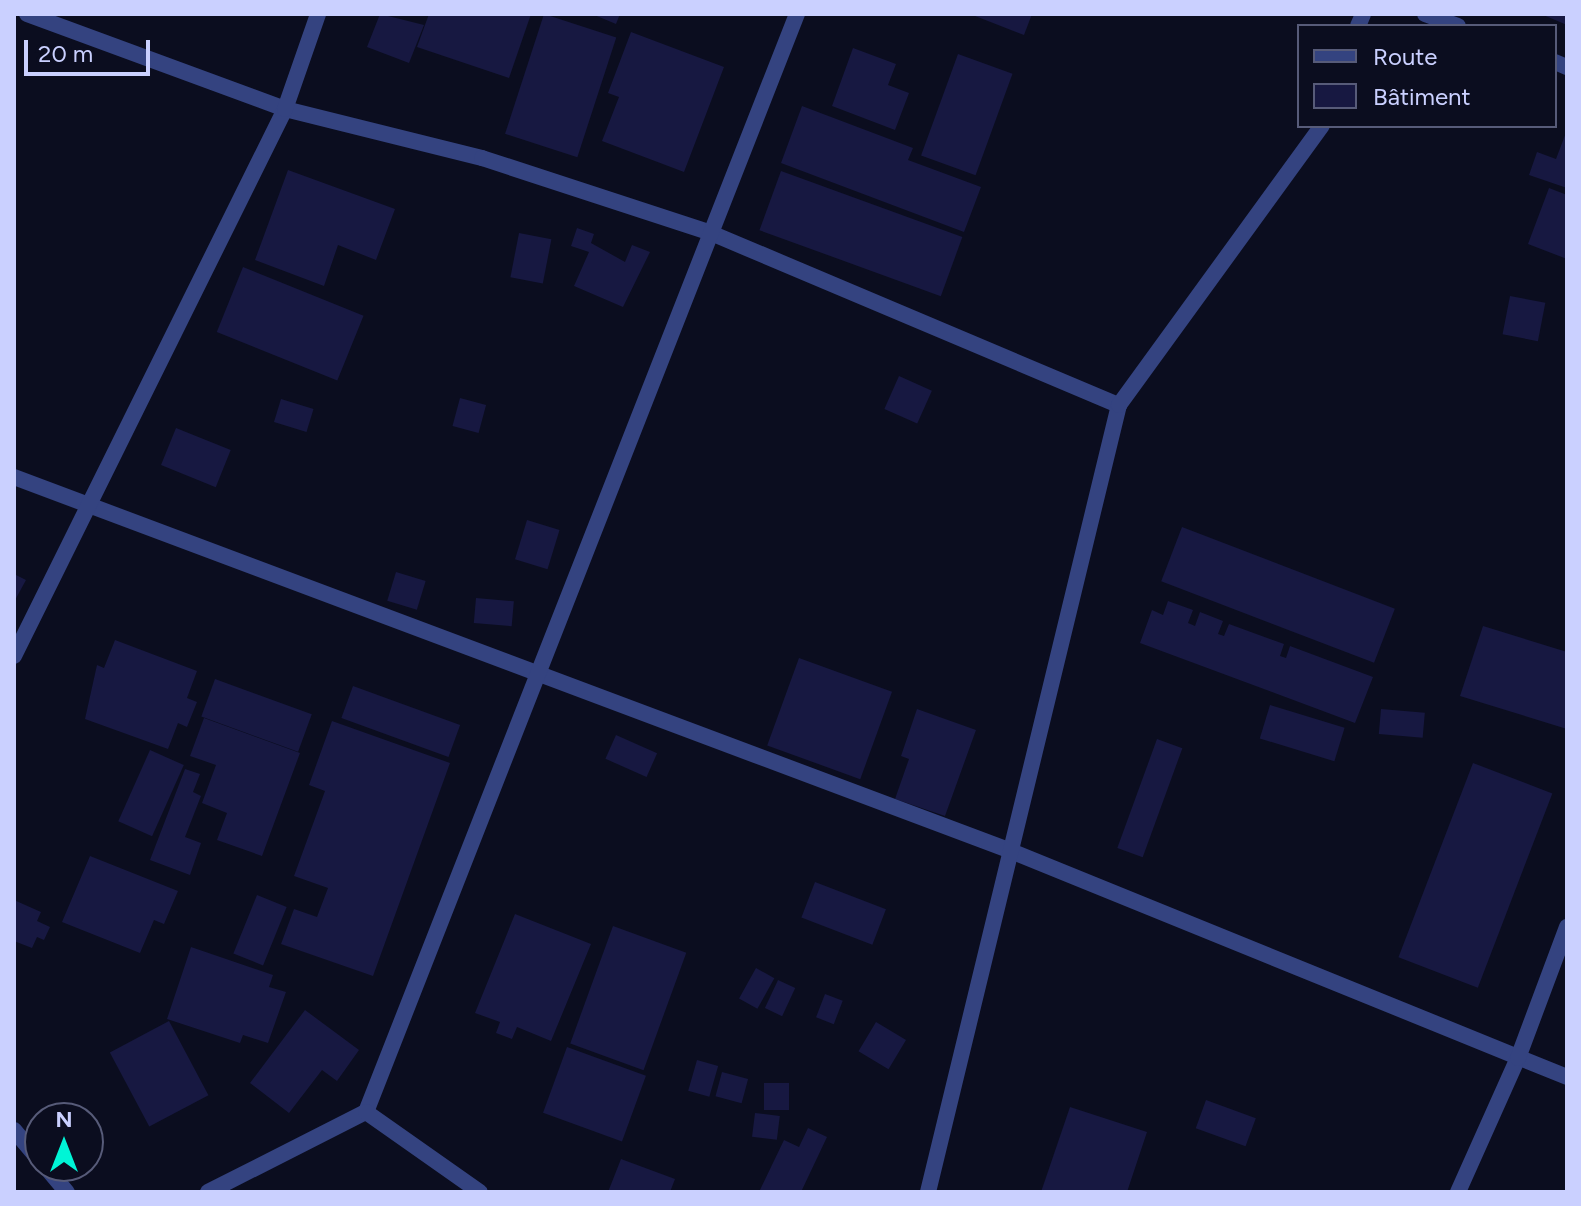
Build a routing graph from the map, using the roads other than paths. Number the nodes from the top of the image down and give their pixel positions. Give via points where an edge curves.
1 (27, 14) edge
2 (318, 14) edge
3 (797, 14) edge
4 (1425, 14) edge
5 (1452, 24) edge
6 (285, 109) junction
7 (1321, 128) edge
8 (711, 233) junction
9 (1119, 405) junction
10 (14, 477) edge
11 (88, 506) junction
12 (14, 656) edge
13 (538, 674) junction
14 (1011, 851) junction
15 (1567, 927) edge
16 (1518, 1058) junction
17 (1567, 1077) edge
18 (366, 1112) junction
19 (208, 1192) edge
20 (480, 1192) edge
21 (928, 1192) edge
22 (1458, 1192) edge

1 - 6 street
2 - 6 street
3 - 8 street
4 - 5 street
6 - 8 street via 482,158
6 - 11 street
7 - 9 street
8 - 9 street
8 - 13 street
9 - 14 street
10 - 11 street
11 - 12 street
11 - 13 street
13 - 14 street
13 - 18 street
14 - 16 street
14 - 21 street
15 - 16 street
16 - 17 street
16 - 22 street
18 - 19 street
18 - 20 street

